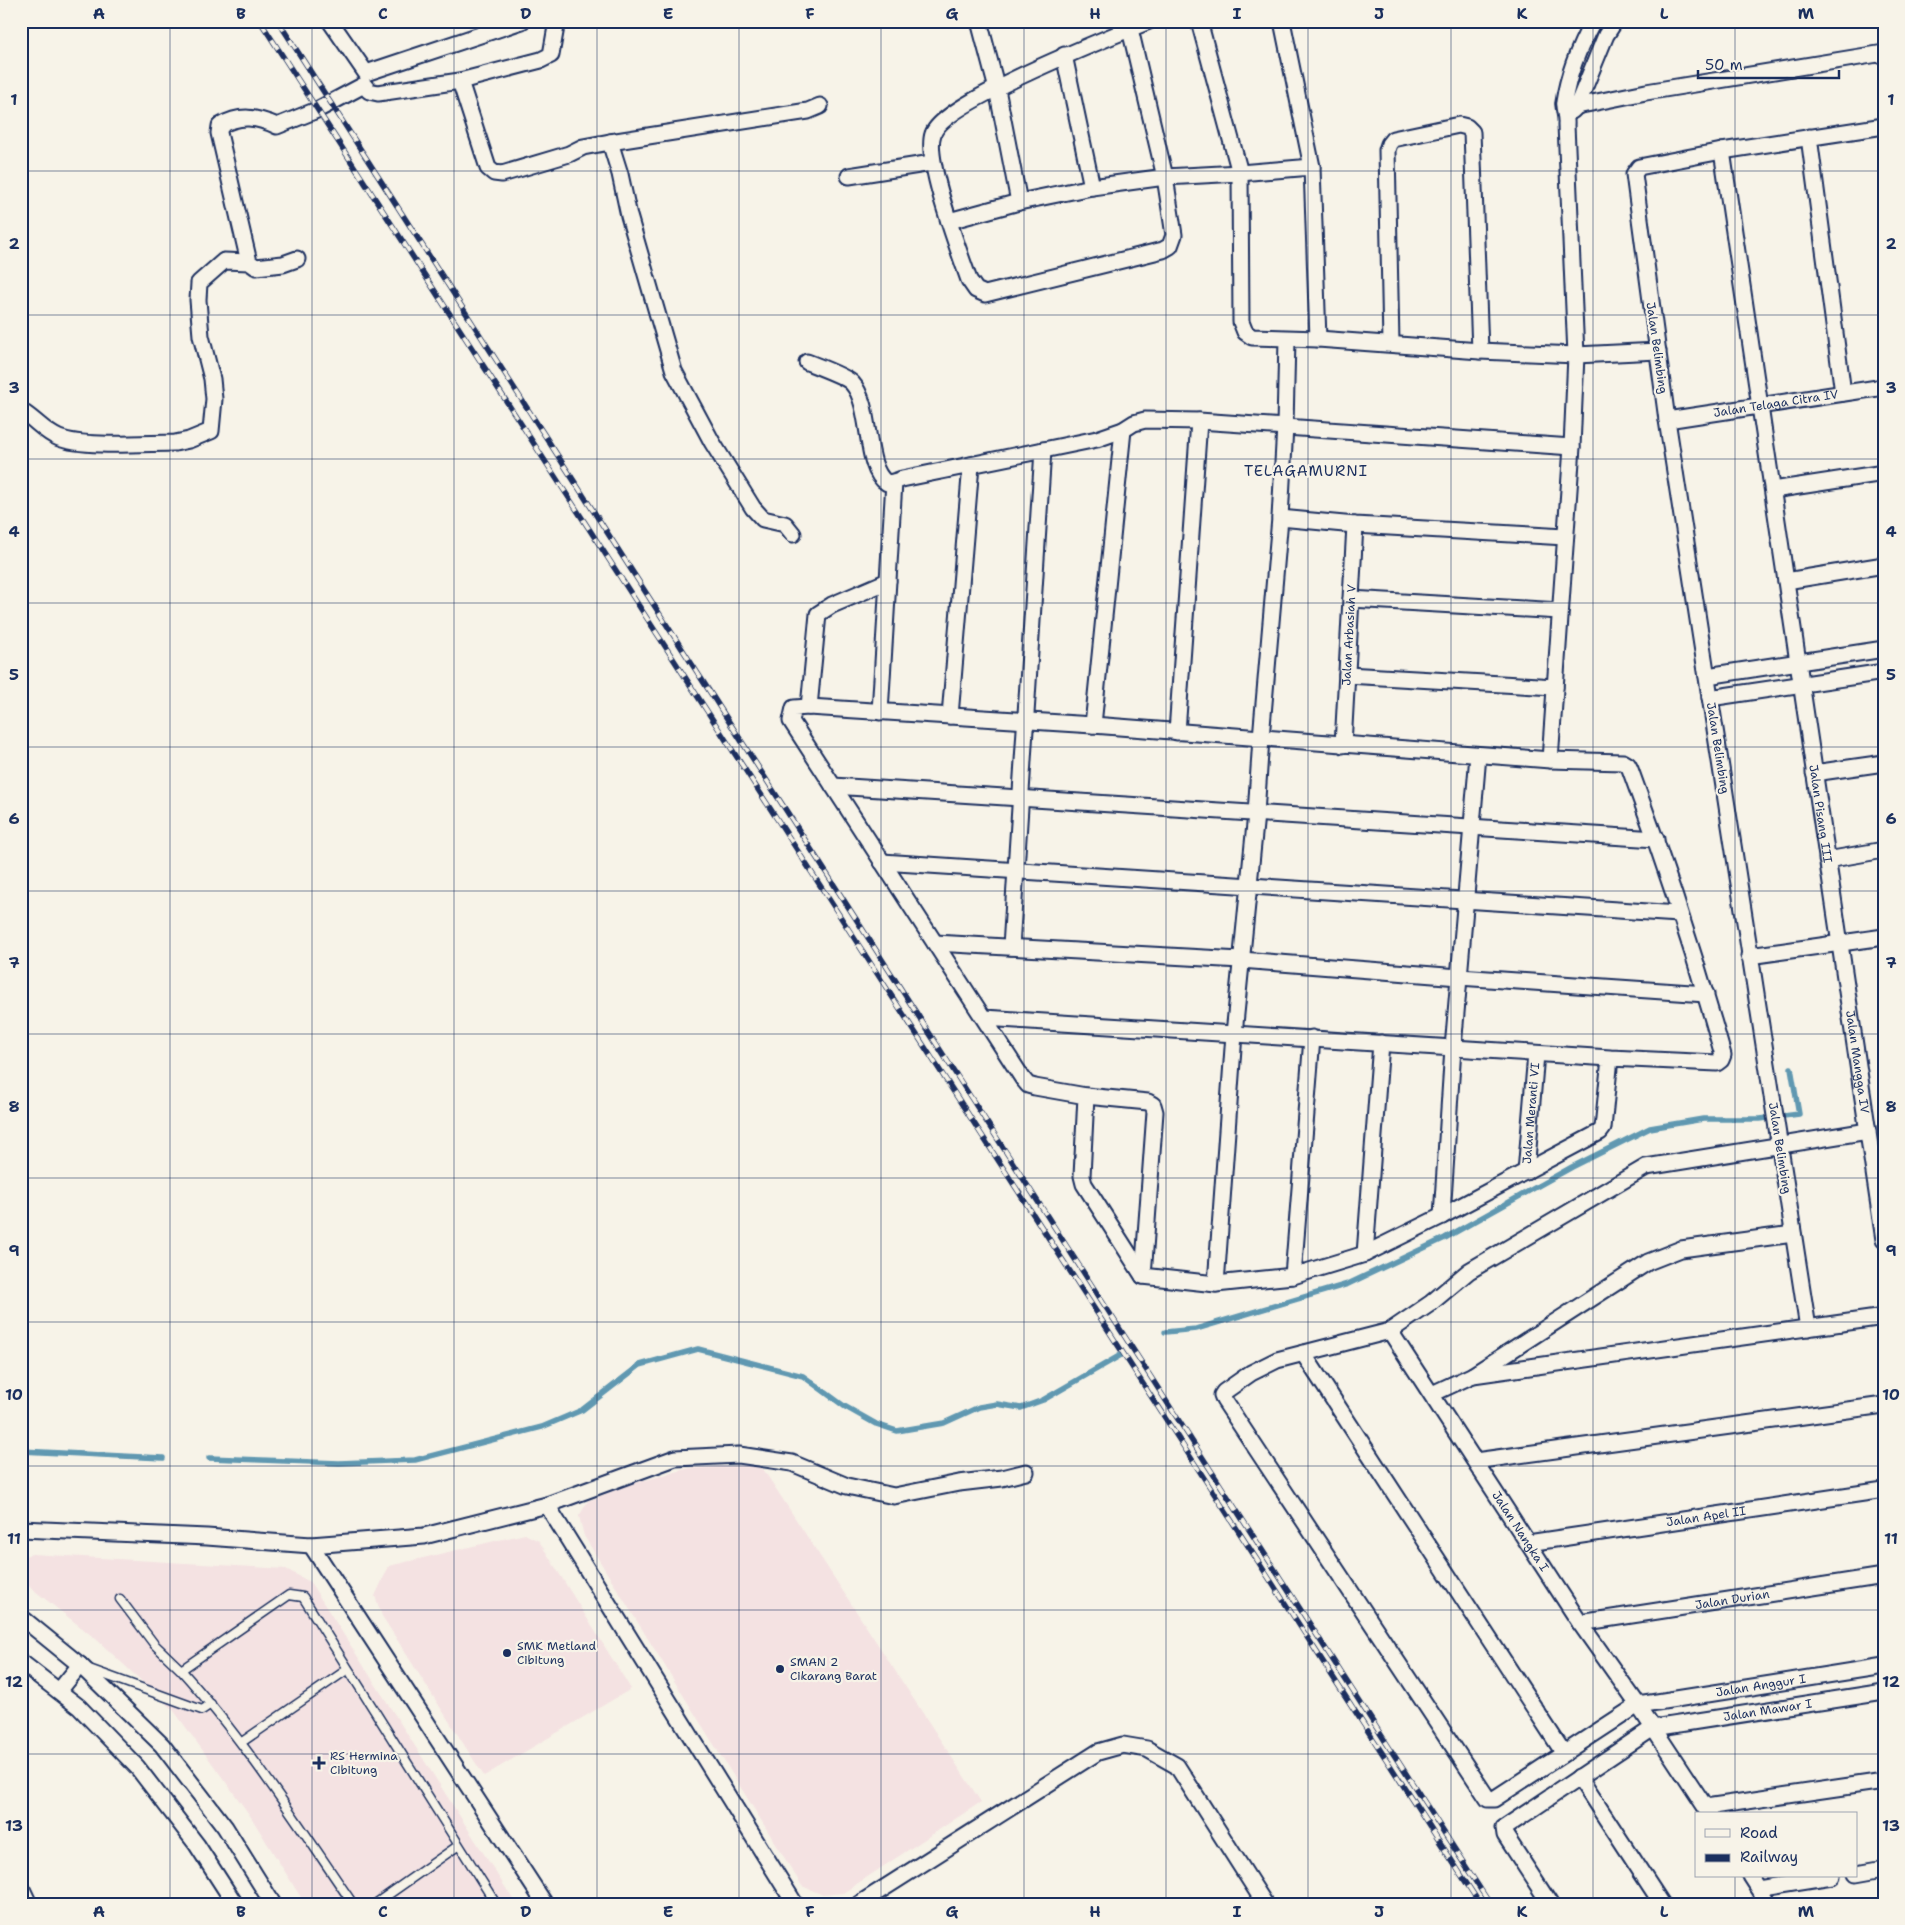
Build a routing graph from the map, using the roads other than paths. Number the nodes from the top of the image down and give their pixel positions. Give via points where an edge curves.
1 (330, 21) edge
2 (522, 21) edge
3 (557, 21) edge
4 (980, 21) edge
5 (1149, 21) edge
6 (1199, 21) edge
7 (1282, 21) edge
8 (1616, 21) edge
9 (1592, 23) edge
10 (1130, 29) junction
11 (1606, 35) junction
12 (1884, 53) edge
13 (1064, 55) junction
14 (460, 81) junction
15 (997, 89) junction
16 (820, 106) dead end
17 (1569, 108) junction
18 (1884, 126) edge
19 (1809, 137) junction
20 (610, 142) junction
21 (1722, 150) junction
22 (932, 163) junction
23 (1312, 168) junction
24 (1240, 174) junction
25 (850, 176) dead end
26 (1165, 177) junction
27 (1092, 187) junction
28 (1019, 202) junction
29 (949, 221) junction
30 (297, 259) dead end
31 (249, 262) junction
32 (1287, 339) junction
33 (1318, 339) junction
34 (1391, 343) junction
35 (1480, 350) junction
36 (1658, 350) junction
37 (1576, 355) junction
38 (807, 362) dead end
39 (1884, 387) edge
40 (1843, 393) junction
41 (1760, 406) junction
42 (21, 411) edge
43 (1667, 420) junction
44 (1199, 421) junction
45 (1285, 426) junction
46 (1123, 430) junction
47 (1572, 446) junction
48 (1043, 450) junction
49 (971, 465) junction
50 (1884, 473) edge
51 (894, 482) junction
52 (1773, 490) junction
53 (1280, 518) junction
54 (1355, 525) junction
55 (793, 534) dead end
56 (1565, 537) junction
57 (1884, 565) edge
58 (888, 581) junction
59 (1786, 581) junction
60 (1351, 599) junction
61 (1560, 610) junction
62 (1884, 649) edge
63 (1798, 662) junction
64 (1884, 672) edge
65 (1347, 675) junction
66 (1706, 676) junction
67 (1801, 684) junction
68 (1555, 687) junction
69 (1710, 698) junction
70 (809, 707) junction
71 (880, 712) junction
72 (950, 716) junction
73 (1024, 721) junction
74 (1093, 725) junction
75 (1177, 732) junction
76 (1261, 738) junction
77 (1343, 744) junction
78 (1478, 755) junction
79 (1550, 760) junction
80 (1884, 763) edge
81 (1814, 773) junction
82 (833, 786) junction
83 (1020, 798) junction
84 (1256, 814) junction
85 (1472, 828) junction
86 (1656, 839) junction
87 (1884, 850) edge
88 (1827, 860) junction
89 (882, 862) junction
90 (1016, 870) junction
91 (1249, 886) junction
92 (1466, 900) junction
93 (1679, 914) junction
94 (1884, 936) edge
95 (935, 943) junction
96 (1840, 943) junction
97 (1011, 947) junction
98 (1749, 956) junction
99 (1242, 960) junction
100 (1459, 977) junction
101 (1706, 994) junction
102 (984, 1018) junction
103 (1234, 1034) junction
104 (1312, 1038) junction
105 (1381, 1043) junction
106 (1453, 1048) junction
107 (1536, 1054) junction
108 (1610, 1058) junction
109 (1086, 1096) junction
110 (1868, 1131) junction
111 (1779, 1145) junction
112 (1526, 1172) junction
113 (1442, 1216) junction
114 (1793, 1234) junction
115 (1884, 1240) edge
116 (1365, 1254) junction
117 (1143, 1276) junction
118 (1293, 1276) junction
119 (1216, 1284) junction
120 (1884, 1317) edge
121 (1808, 1328) junction
122 (1390, 1331) junction
123 (1303, 1353) junction
124 (1473, 1375) junction
125 (1432, 1394) junction
126 (1884, 1405) edge
127 (1475, 1461) junction
128 (1026, 1472) dead end
129 (1884, 1490) edge
130 (548, 1504) junction
131 (21, 1529) edge
132 (1528, 1543) junction
133 (311, 1544) junction
134 (1884, 1576) edge
135 (120, 1599) dead end
136 (21, 1617) edge
137 (1580, 1623) junction
138 (21, 1662) edge
139 (80, 1665) junction
140 (1884, 1666) edge
141 (181, 1670) junction
142 (348, 1670) junction
143 (59, 1691) junction
144 (1884, 1692) edge
145 (212, 1704) junction
146 (1638, 1705) junction
147 (1652, 1728) junction
148 (242, 1742) junction
149 (1563, 1752) junction
150 (1579, 1777) junction
151 (1884, 1781) edge
152 (1708, 1811) edge
153 (459, 1845) junction
154 (1884, 1868) edge
155 (1858, 1872) edge
156 (1806, 1878) edge
157 (1754, 1882) edge
158 (21, 1887) edge
159 (29, 1904) edge
160 (235, 1904) edge
161 (273, 1904) edge
162 (353, 1904) edge
163 (375, 1904) edge
164 (496, 1904) edge
165 (545, 1904) edge
166 (795, 1904) edge
167 (859, 1904) edge
168 (1265, 1904) edge
169 (1550, 1904) edge
170 (1662, 1904) edge
171 (1768, 1904) edge

1 - 2 street via 366,74
3 - 14 street via 551,54 541,60
4 - 15 street
5 - 10 street
6 - 24 street
7 - 23 street
8 - 11 street
9 - 11 street
9 - 17 street via 1571,73
10 - 13 street
10 - 26 street
11 - 17 street
12 - 17 street
13 - 15 street
13 - 27 street
14 - 20 street via 488,168 494,173 502,174
14 - 31 street via 378,94 364,85 296,120 276,126 254,117 222,124 219,129 229,181
15 - 22 street via 946,117 932,133
15 - 28 street
16 - 20 street via 808,111
17 - 37 street via 1566,125
18 - 19 street
19 - 21 street
19 - 40 street
20 - 55 street via 674,371 712,442 753,508 762,519 785,524
21 - 36 street, Jalan Belimbing via 1637,168 1634,174
21 - 41 street, Jalan Pisang III
22 - 25 street
22 - 29 street
23 - 24 street
23 - 33 street
24 - 26 street
24 - 32 street via 1241,322 1244,332 1252,337
26 - 27 street
26 - 29 street via 1174,235 1170,246 985,294 976,290 969,280
27 - 28 street
28 - 29 street
30 - 31 street via 256,267
31 - 42 street via 224,261 199,283 200,336 214,399 211,431 176,443 83,443 64,440 47,432
32 - 33 street
32 - 45 street
33 - 34 street
34 - 35 street
34 - 35 street via 1389,144 1393,139 1459,125 1472,132
35 - 37 street
36 - 37 street
36 - 43 street, Jalan Belimbing
37 - 47 street
38 - 51 street via 852,382 861,399 873,462 884,481
39 - 40 street, Jalan Telaga Citra IV
40 - 41 street, Jalan Telaga Citra IV
41 - 43 street, Jalan Telaga Citra IV
41 - 52 street, Jalan Pisang III
43 - 66 street, Jalan Belimbing
44 - 45 street
44 - 46 street via 1145,420
44 - 75 street
45 - 47 street
45 - 53 street
46 - 48 street
46 - 74 street
47 - 56 street
48 - 49 street
48 - 73 street
49 - 51 street
49 - 72 street
50 - 52 street
51 - 58 street
52 - 59 street, Jalan Pisang III
53 - 54 street
53 - 76 street
54 - 56 street
54 - 60 street, Jalan Arbasiah V
56 - 61 street
57 - 59 street
58 - 70 street via 818,614
58 - 71 street
59 - 63 street, Jalan Pisang III
60 - 61 street
60 - 65 street, Jalan Arbasiah V
61 - 68 street
62 - 63 street
63 - 66 street
63 - 67 street, Jalan Pisang III
64 - 67 street
65 - 68 street
65 - 77 street, Jalan Arbasiah V
66 - 69 street, Jalan Belimbing
67 - 69 street
67 - 81 street, Jalan Pisang III
68 - 79 street
69 - 98 street, Jalan Belimbing
70 - 71 street
70 - 82 street via 794,708 792,720
71 - 72 street
72 - 73 street
73 - 74 street
73 - 83 street
74 - 75 street
75 - 76 street
76 - 77 street
76 - 84 street
77 - 78 street
78 - 79 street
78 - 85 street
79 - 86 street via 1624,762 1628,765
80 - 81 street
81 - 88 street, Jalan Pisang III
82 - 83 street
82 - 89 street
83 - 84 street
83 - 90 street
84 - 85 street
84 - 91 street
85 - 86 street
85 - 92 street
86 - 93 street
87 - 88 street
88 - 96 street, Jalan Pisang III
89 - 90 street
89 - 95 street
90 - 91 street
90 - 97 street
91 - 92 street
91 - 99 street
92 - 93 street
92 - 100 street
93 - 101 street
94 - 96 street
95 - 97 street
95 - 102 street
96 - 98 street
96 - 110 street, Jalan Mangga IV
97 - 99 street
98 - 111 street, Jalan Belimbing
99 - 100 street
99 - 103 street
100 - 101 street
100 - 106 street
101 - 108 street via 1723,1055 1717,1064
102 - 103 street
102 - 109 street via 1028,1085
103 - 104 street
103 - 119 street
104 - 105 street
104 - 118 street
105 - 106 street
105 - 116 street
106 - 107 street
106 - 113 street
107 - 108 street
107 - 112 street, Jalan Meranti VI
108 - 112 street via 1602,1131
109 - 117 street via 1084,1184
109 - 117 street via 1153,1105
110 - 111 street
110 - 115 street, Jalan Mangga IV
111 - 114 street, Jalan Belimbing
111 - 122 street via 1642,1170 1469,1271
112 - 113 street
113 - 116 street
114 - 121 street, Jalan Belimbing
114 - 124 street via 1681,1249 1648,1262
116 - 118 street
117 - 119 street
118 - 119 street
120 - 121 street
121 - 124 street
122 - 123 street
122 - 125 street, Jalan Nangka I
123 - 149 street
123 - 149 street via 1277,1360 1250,1373 1224,1392 1224,1400 1488,1798 1494,1798
124 - 125 street
125 - 127 street, Jalan Nangka I
126 - 127 street
127 - 132 street, Jalan Nangka I
128 - 130 street via 894,1496 847,1486 792,1464 739,1455 675,1458
129 - 132 street, Jalan Apel II
130 - 133 street via 424,1536
130 - 166 street
131 - 133 street
132 - 137 street, Jalan Nangka I
133 - 165 street
134 - 137 street, Jalan Durian
135 - 141 lane via 154,1644
136 - 139 street
137 - 146 street, Jalan Nangka I
138 - 143 street
139 - 143 street
139 - 145 lane via 202,1710
139 - 161 street via 162,1745 225,1828
140 - 146 street, Jalan Anggur I
141 - 142 lane via 289,1595 303,1598
141 - 145 lane
142 - 148 lane
142 - 153 lane
143 - 160 street via 137,1766 198,1845
144 - 147 street, Jalan Mawar I
145 - 148 lane
146 - 147 street, Jalan Nangka I
146 - 149 street
147 - 150 street
147 - 152 street, Jalan Nangka I
148 - 162 lane
150 - 169 street via 1504,1828 1505,1835
150 - 170 street
151 - 152 street
153 - 163 lane
153 - 164 lane
154 - 155 street
156 - 157 street
157 - 171 street
158 - 159 street
167 - 168 street via 1098,1752 1122,1745 1147,1749 1177,1766

